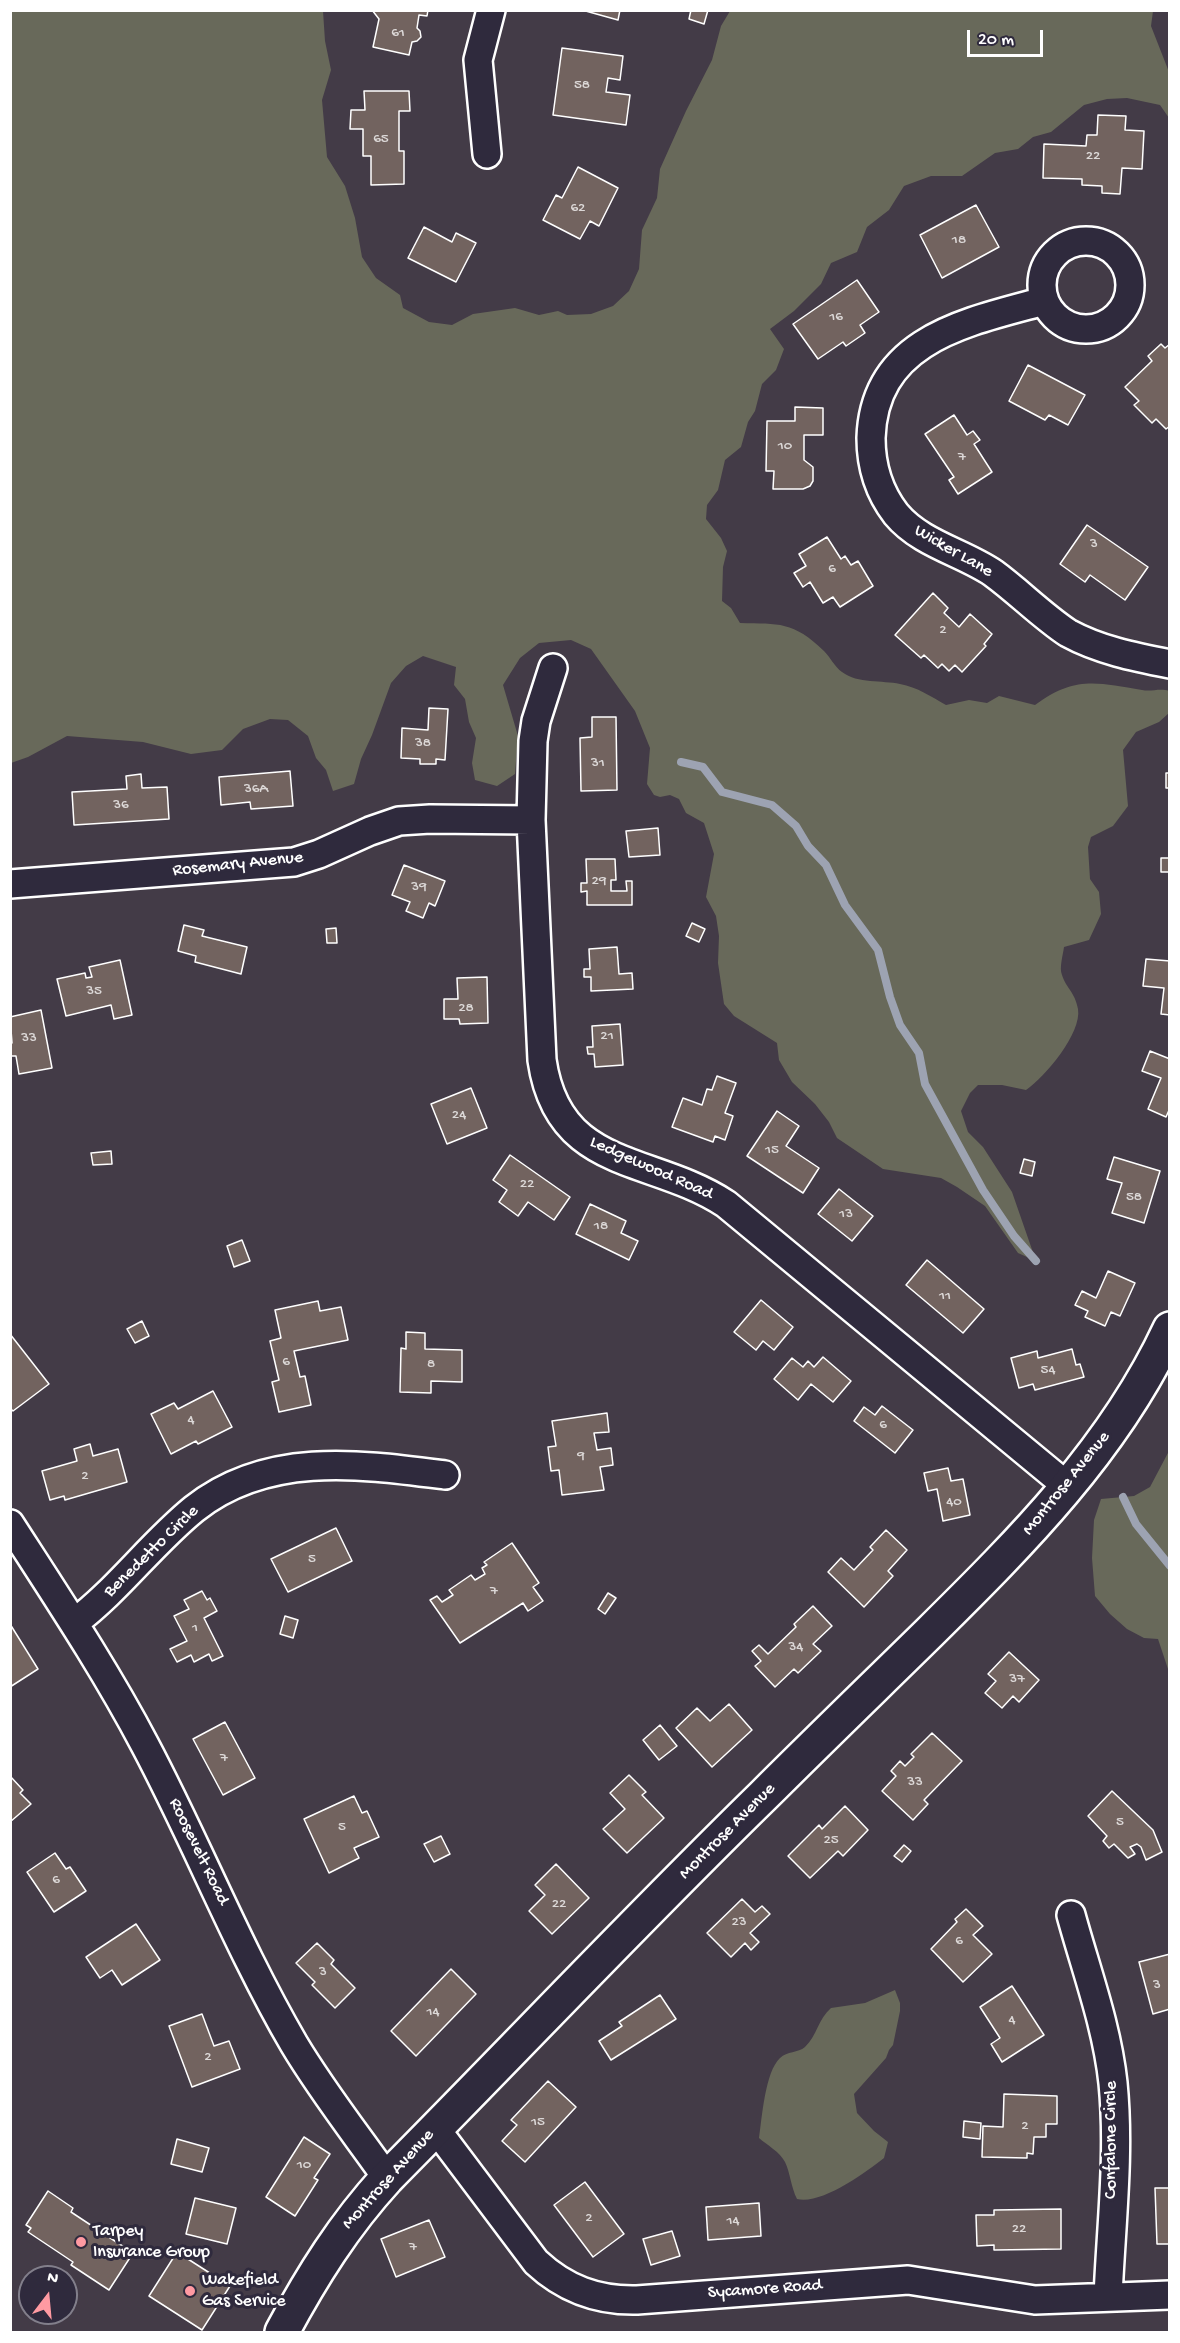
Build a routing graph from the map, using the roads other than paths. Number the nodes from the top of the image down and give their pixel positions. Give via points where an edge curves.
1 (491, 10) edge
2 (487, 153) dead end
3 (1044, 301) dead end
4 (1170, 664) edge
5 (553, 668) dead end
6 (531, 819) junction
7 (10, 884) edge
8 (1170, 1329) edge
9 (445, 1475) dead end
10 (1067, 1486) junction
11 (10, 1524) edge
12 (74, 1623) junction
13 (1071, 1915) dead end
14 (436, 2129) junction
15 (387, 2178) junction
16 (1170, 2295) edge
17 (1108, 2297) junction
18 (282, 2332) edge

1 - 2 street via 478,60
3 - 4 street, Wicker Lane via 943,333 900,363 882,388 875,408 871,446 878,483 897,515 910,527 991,572 1068,633 1118,653
5 - 6 street, Ledgewood Road via 536,721
6 - 7 street, Rosemary Avenue via 414,819 384,825 319,854 287,863
6 - 10 street, Ledgewood Road via 542,1060 548,1090 562,1118 597,1148 707,1192 726,1204
8 - 10 main road, Montrose Avenue via 1137,1391
9 - 12 street, Benedetto Circle via 325,1465 268,1473 231,1486 193,1510 104,1599
10 - 14 main road, Montrose Avenue via 1012,1551 744,1814
11 - 12 street, Roosevelt Road
12 - 15 street, Roosevelt Road via 149,1753 290,2036
13 - 17 street, Confalone Circle via 1103,2028 1113,2083 1115,2136
14 - 15 main road, Montrose Avenue
14 - 17 street, Sycamore Road via 536,2262 560,2282 589,2295 621,2301 908,2280 1028,2300
15 - 18 main road, Montrose Avenue via 322,2261
16 - 17 street, Sycamore Road

